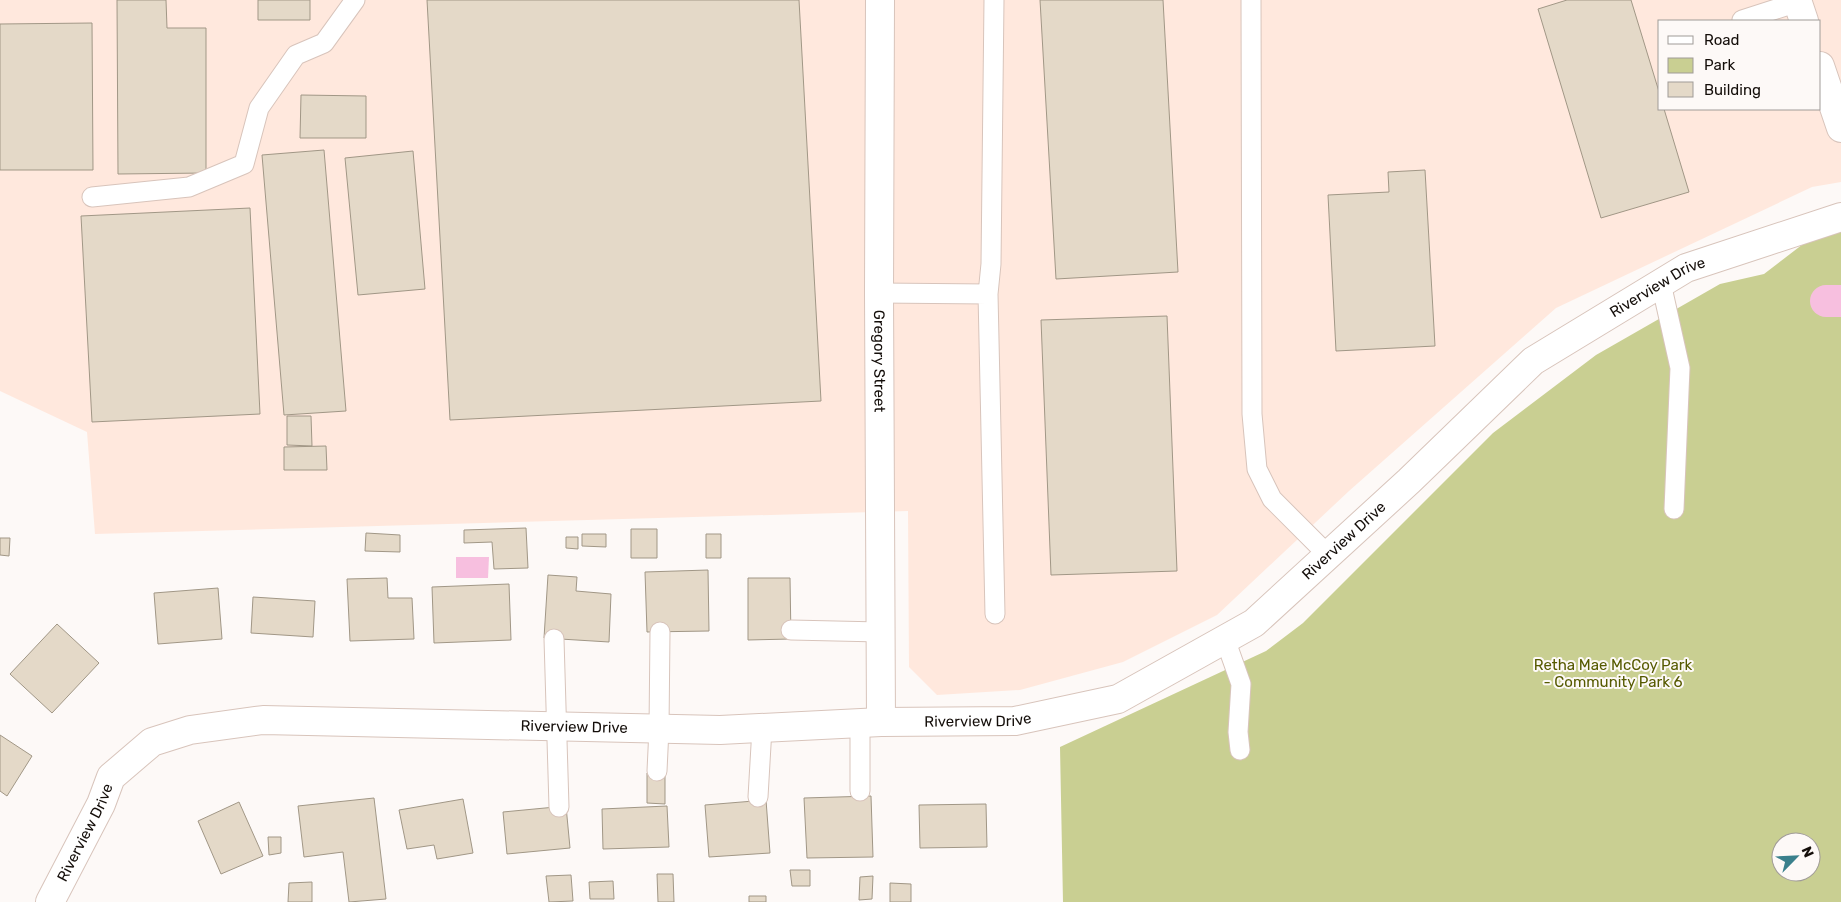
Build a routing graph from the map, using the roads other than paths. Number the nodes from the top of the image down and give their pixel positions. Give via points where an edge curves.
1 (355, 0) edge
2 (880, 0) edge
3 (994, 0) edge
4 (1251, 0) edge
5 (1800, 8) edge
6 (1742, 20) edge
7 (1821, 69) edge
8 (1841, 128) edge
9 (92, 197) dead end
10 (1841, 217) edge
11 (1661, 283) junction
12 (879, 293) junction
13 (988, 294) junction
14 (1674, 509) dead end
15 (1328, 555) junction
16 (995, 614) dead end
17 (790, 630) dead end
18 (660, 632) dead end
19 (880, 632) junction
20 (554, 639) dead end
21 (1225, 639) junction
22 (870, 723) junction
23 (558, 726) junction
24 (762, 728) junction
25 (659, 729) junction
26 (1240, 750) dead end
27 (657, 771) dead end
28 (860, 791) dead end
29 (758, 797) dead end
30 (559, 806) dead end
31 (50, 902) edge

1 - 9 lane via 324,43 296,55 259,108 244,164 188,187
2 - 12 street, Gregory Street
3 - 13 lane
4 - 15 lane via 1252,414 1257,469 1272,499
5 - 6 lane
7 - 8 street
10 - 11 street, Riverview Drive via 1686,268
11 - 14 lane via 1680,368
11 - 15 street, Riverview Drive via 1534,360
12 - 13 lane
12 - 19 street, Gregory Street
13 - 16 lane
15 - 21 street, Riverview Drive via 1254,623
17 - 19 lane
18 - 25 lane
19 - 22 street, Gregory Street
20 - 23 lane
21 - 22 street, Riverview Drive via 1118,699 1015,721
21 - 26 lane via 1241,684
22 - 24 street, Riverview Drive
22 - 28 lane
23 - 25 street, Riverview Drive
23 - 30 lane
23 - 31 street, Riverview Drive via 263,720 190,730 152,742 112,777
24 - 25 street, Riverview Drive
24 - 29 lane
25 - 27 lane

